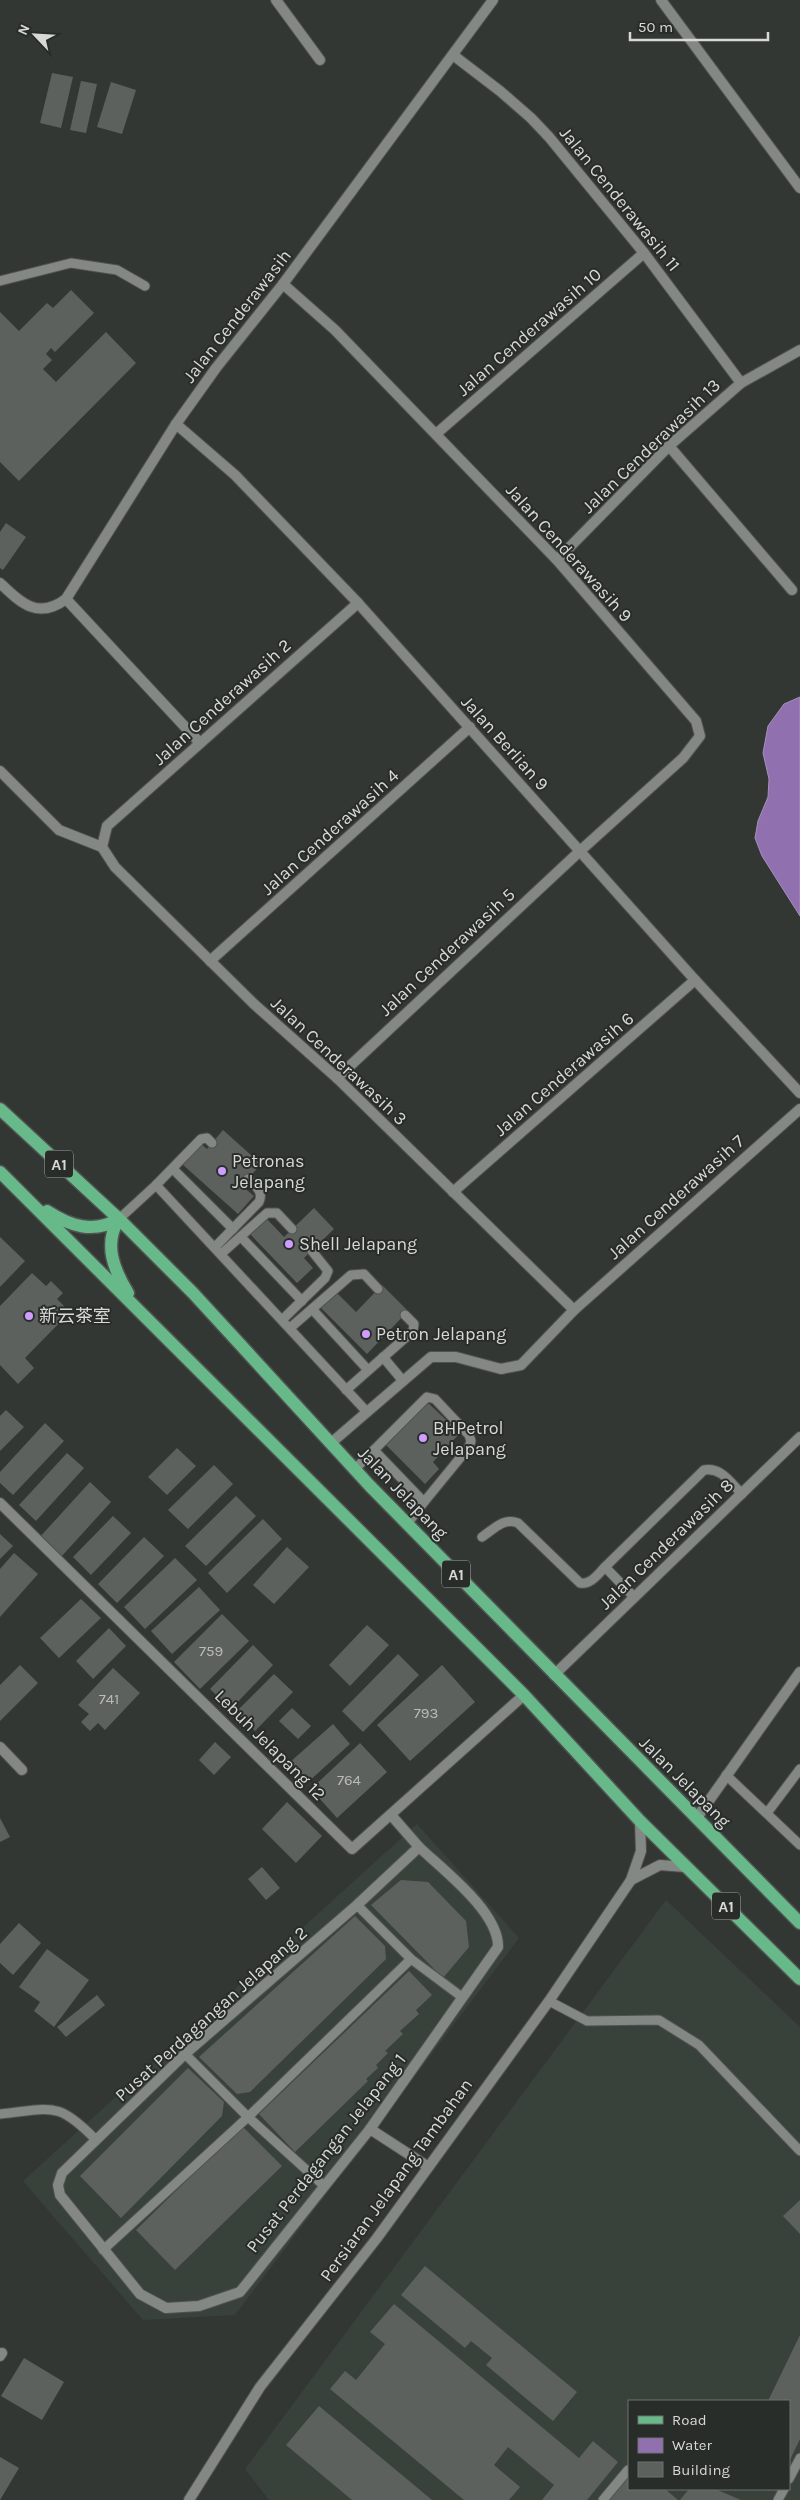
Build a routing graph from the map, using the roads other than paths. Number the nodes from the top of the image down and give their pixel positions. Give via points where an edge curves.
1 (276, 0) edge
2 (493, 0) edge
3 (662, 0) edge
4 (454, 55) junction
5 (320, 60) dead end
6 (800, 188) edge
7 (644, 253) junction
8 (0, 281) edge
9 (283, 284) junction
10 (145, 286) dead end
11 (800, 350) edge
12 (741, 383) junction
13 (176, 424) junction
14 (436, 434) junction
15 (669, 446) junction
16 (557, 560) junction
17 (0, 583) edge
18 (792, 590) dead end
19 (66, 599) junction
20 (358, 603) junction
21 (470, 727) junction
22 (200, 744) junction
23 (0, 771) edge
24 (102, 847) junction
25 (580, 851) junction
26 (210, 961) junction
27 (696, 980) junction
28 (337, 1078) junction
29 (800, 1094) edge
30 (0, 1108) edge
31 (800, 1109) edge
32 (212, 1143) dead end
33 (173, 1169) junction
34 (0, 1172) edge
35 (248, 1178) dead end
36 (156, 1185) junction
37 (453, 1192) junction
38 (30, 1200) junction
39 (118, 1219) junction
40 (233, 1229) junction
41 (292, 1229) dead end
42 (241, 1237) junction
43 (215, 1247) junction
44 (312, 1251) dead end
45 (221, 1254) junction
46 (378, 1289) dead end
47 (302, 1301) junction
48 (312, 1309) junction
49 (139, 1310) junction
50 (574, 1310) junction
51 (404, 1315) dead end
52 (282, 1320) junction
53 (290, 1328) junction
54 (383, 1357) junction
55 (368, 1370) junction
56 (403, 1381) junction
57 (346, 1390) junction
58 (366, 1412) junction
59 (800, 1438) edge
60 (332, 1442) junction
61 (374, 1450) junction
62 (355, 1468) junction
63 (742, 1494) junction
64 (424, 1502) junction
65 (0, 1503) edge
66 (407, 1524) junction
67 (482, 1537) dead end
68 (606, 1567) junction
69 (634, 1597) junction
70 (800, 1672) edge
71 (554, 1675) junction
72 (524, 1695) junction
73 (0, 1747) edge
74 (800, 1769) edge
75 (22, 1770) dead end
76 (726, 1775) junction
77 (767, 1813) junction
78 (391, 1815) junction
79 (696, 1819) junction
80 (640, 1821) junction
81 (800, 1845) edge
82 (419, 1847) junction
83 (686, 1867) junction
84 (631, 1880) junction
85 (357, 1905) junction
86 (800, 1923) edge
87 (411, 1959) junction
88 (800, 1979) edge
89 (462, 1997) junction
90 (548, 2001) junction
91 (184, 2054) junction
92 (0, 2114) edge
93 (248, 2117) junction
94 (370, 2129) junction
95 (96, 2140) junction
96 (800, 2151) edge
97 (427, 2166) junction
98 (323, 2185) junction
99 (102, 2250) junction
100 (166, 2308) joint
101 (800, 2458) edge
102 (628, 2470) edge
103 (790, 2477) edge
104 (192, 2499) edge
105 (603, 2500) edge

1 - 5 street
2 - 4 street, Jalan Cenderawasih
3 - 6 street
4 - 7 street, Jalan Cenderawasih 11 via 531,118
4 - 9 street, Jalan Cenderawasih
7 - 12 street, Jalan Cenderawasih 11
7 - 14 street, Jalan Cenderawasih 10
8 - 10 lane via 71,263 117,270
9 - 13 street, Jalan Cenderawasih
9 - 14 street, Jalan Cenderawasih 9 via 335,330
11 - 12 street, Jalan Cenderawasih 13
12 - 15 street, Jalan Cenderawasih 13
13 - 19 street, Jalan Cenderawasih
13 - 20 street, Jalan Berlian 9 via 235,475
14 - 16 street, Jalan Cenderawasih 9
15 - 16 street, Jalan Cenderawasih 13
15 - 18 street
16 - 25 street, Jalan Cenderawasih 9 via 696,720 700,736 683,758
17 - 19 street via 18,600 43,609 54,608
19 - 22 street
20 - 21 street, Jalan Berlian 9
20 - 22 street, Jalan Cenderawasih 2
21 - 25 street, Jalan Berlian 9
21 - 26 street, Jalan Cenderawasih 4
22 - 24 street, Jalan Cenderawasih 2 via 107,826
23 - 24 street via 59,830
24 - 26 street, Jalan Cenderawasih 3 via 115,867
25 - 27 street, Jalan Berlian 9
25 - 28 street, Jalan Cenderawasih 5
26 - 28 street, Jalan Cenderawasih 3
27 - 29 street, Jalan Berlian 9
27 - 37 street, Jalan Cenderawasih 6
28 - 37 street, Jalan Cenderawasih 3
30 - 39 main road, Jalan Jelapang / A1
31 - 50 street, Jalan Cenderawasih 7
32 - 33 lane via 207,1138 201,1139
33 - 36 lane
33 - 40 lane
34 - 38 main road, A1
35 - 40 lane via 262,1196
36 - 39 lane
36 - 43 lane
37 - 50 street, Jalan Cenderawasih 3
38 - 39 main road via 63,1221 83,1227 101,1228
38 - 49 main road, A1
39 - 49 main road via 110,1237 110,1252 119,1276
39 - 60 main road, Jalan Jelapang / A1 via 193,1293
40 - 43 lane
41 - 42 lane via 272,1212
42 - 45 lane
42 - 47 lane
43 - 45 lane
44 - 47 lane via 328,1271
45 - 52 lane
46 - 48 lane via 364,1274 351,1275
47 - 52 lane
48 - 53 lane
48 - 55 lane
49 - 72 main road, A1
50 - 56 street, Jalan Cenderawasih 7 via 521,1365 501,1369 456,1357 431,1357
51 - 54 lane via 414,1328
52 - 53 lane
53 - 57 lane
54 - 55 lane
54 - 56 lane
55 - 57 lane
56 - 58 street, Jalan Cenderawasih 7
57 - 58 lane
58 - 60 street, Jalan Cenderawasih 7
59 - 63 street, Jalan Cenderawasih 8
60 - 62 main road, Jalan Jelapang / A1
61 - 62 lane
61 - 64 lane
61 - 64 lane via 427,1397 435,1399 471,1441
62 - 66 main road, Jalan Jelapang / A1
63 - 68 lane via 720,1472 704,1470
63 - 69 street, Jalan Cenderawasih 8
64 - 66 lane
65 - 78 street, Lebuh Jelapang 12 via 352,1849
66 - 71 main road, Jalan Jelapang / A1
67 - 68 lane via 504,1521 512,1520 518,1522 580,1583 591,1581
68 - 69 lane
69 - 71 street, Jalan Cenderawasih 8
70 - 76 street
71 - 79 main road, Jalan Jelapang / A1
72 - 78 street, Lebuh Jelapang 12
72 - 80 main road, A1
73 - 75 street
74 - 77 lane
76 - 77 lane
76 - 79 street
77 - 81 lane
78 - 82 street
79 - 86 main road, Jalan Jelapang / A1
80 - 83 main road, A1
80 - 84 street, Persiaran Jelapang Tambahan via 640,1851
82 - 85 street, Pusat Perdagangan Jelapang 2
82 - 89 street, Pusat Perdagangan Jelapang 1 via 476,1901 498,1938 498,1947
83 - 84 street, Persiaran Jelapang Tambahan via 660,1865
83 - 88 main road, A1
84 - 90 street, Persiaran Jelapang Tambahan
85 - 87 lane
85 - 91 street, Pusat Perdagangan Jelapang 2
87 - 89 lane
87 - 93 lane
89 - 94 street, Pusat Perdagangan Jelapang 1
90 - 96 lane via 586,2021 659,2020 699,2045
90 - 97 street, Persiaran Jelapang Tambahan
91 - 93 lane
91 - 95 street, Pusat Perdagangan Jelapang 2
92 - 95 lane via 55,2109 74,2118
93 - 98 lane
93 - 99 lane
94 - 97 street
94 - 98 street, Pusat Perdagangan Jelapang 1
95 - 99 street, Pusat Perdagangan Jelapang 2 via 62,2173 58,2186 60,2195
97 - 104 street, Persiaran Jelapang Tambahan via 377,2238 260,2387
98 - 100 street, Pusat Perdagangan Jelapang 1 via 240,2292 199,2306
99 - 100 street, Pusat Perdagangan Jelapang 2 via 140,2294
101 - 103 lane
102 - 105 lane

